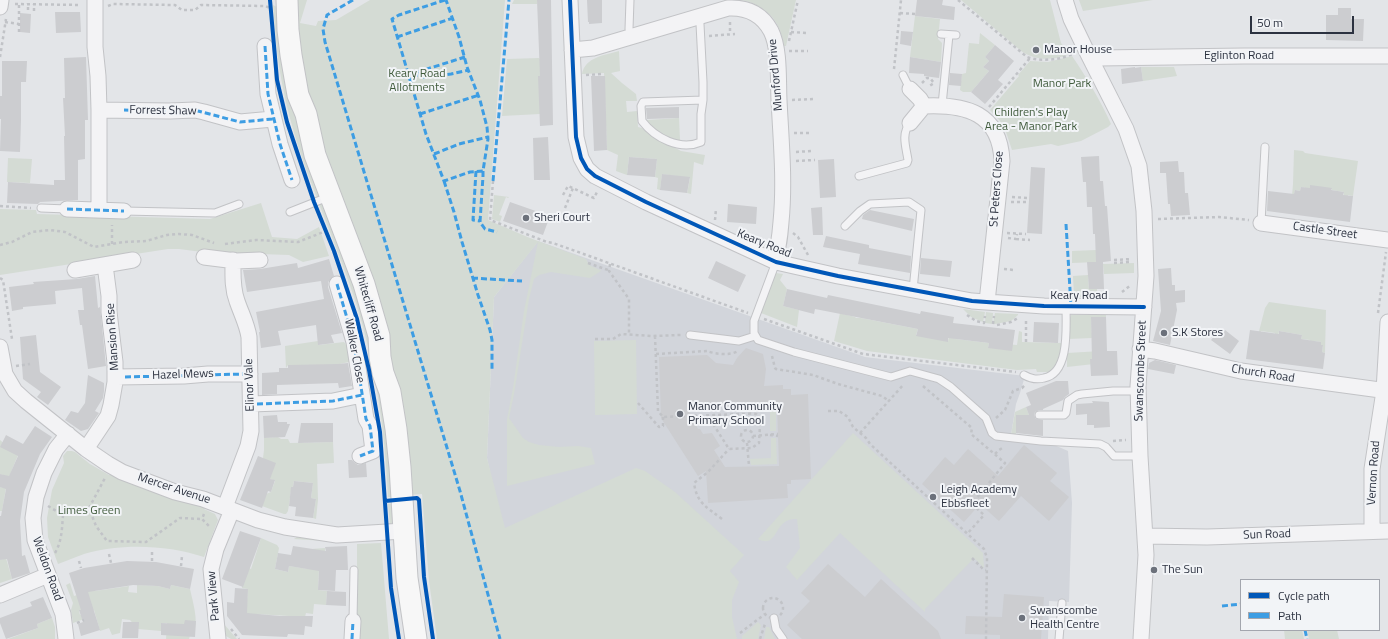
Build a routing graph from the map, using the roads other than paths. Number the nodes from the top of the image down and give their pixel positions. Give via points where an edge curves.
1 (95, 0) edge
2 (570, 0) edge
3 (630, 0) edge
4 (1065, 0) edge
5 (276, 4) edge
6 (698, 16) junction
7 (941, 34) dead end
8 (632, 38) junction
9 (265, 46) dead end
10 (572, 50) junction
11 (1388, 56) edge
12 (1084, 60) junction
13 (903, 75) dead end
14 (914, 87) joint
15 (703, 100) junction
16 (924, 106) junction
17 (942, 106) junction
18 (100, 110) junction
19 (273, 119) junction
20 (910, 123) joint
21 (1265, 146) dead end
22 (860, 176) dead end
23 (292, 180) dead end
24 (322, 199) junction
25 (239, 204) dead end
26 (41, 208) road end
27 (67, 209) joint
28 (99, 209) junction
29 (124, 210) joint
30 (290, 212) dead end
31 (1261, 221) joint
32 (845, 226) dead end
33 (1388, 240) edge
34 (204, 257) dead end
35 (133, 260) dead end
36 (232, 260) junction
37 (260, 260) dead end
38 (775, 261) junction
39 (105, 265) junction
40 (75, 270) dead end
41 (337, 284) dead end
42 (913, 290) junction
43 (987, 302) junction
44 (1066, 306) junction
45 (1144, 307) junction
46 (1383, 319) edge
47 (690, 335) road end
48 (755, 336) junction
49 (6, 345) edge
50 (1140, 350) junction
51 (250, 374) junction
52 (1026, 376) road end
53 (116, 377) junction
54 (9, 380) edge
55 (1138, 391) junction
56 (1386, 391) edge
57 (362, 395) junction
58 (251, 404) junction
59 (1039, 415) dead end
60 (68, 434) junction
61 (86, 449) junction
62 (360, 456) dead end
63 (1135, 456) junction
64 (228, 508) junction
65 (404, 531) junction
66 (1372, 531) junction
67 (1388, 531) edge
68 (1145, 536) junction
69 (354, 570) dead end
70 (48, 575) junction
71 (0, 595) edge
72 (1062, 603) dead end
73 (774, 618) dead end
74 (353, 621) joint
75 (66, 639) edge
76 (218, 639) edge
77 (352, 639) edge
78 (416, 639) edge
79 (782, 639) edge
80 (1059, 639) edge
81 (1141, 639) edge

1 - 18 street via 95,47
2 - 10 street, Keary Road
3 - 8 lane via 629,30
4 - 12 street, Swanscombe Street
5 - 24 street, Whitecliff Road via 288,30 298,96 306,114
6 - 8 street, Munford Drive
6 - 15 lane
6 - 38 street, Munford Drive via 728,8 746,9 759,15 774,40 783,195
7 - 17 lane via 953,35
8 - 10 street, Munford Drive via 593,48
9 - 19 street via 267,90
10 - 38 street, Keary Road via 576,138 581,158 590,172 646,202
11 - 12 street, Eglinton Road via 1173,56
12 - 45 street, Swanscombe Street via 1126,129 1139,166 1144,212
13 - 14 lane
14 - 16 street
15 - 15 lane via 642,102 642,121 655,134 667,140 693,146 701,142
16 - 17 street, St Peters Close
16 - 20 street
17 - 43 street, St Peters Close via 960,107 978,115 991,126 1000,143 1001,172
18 - 19 street, Forrest Shaw via 195,110 240,122
18 - 28 street
19 - 23 street
20 - 22 lane via 904,136 907,163
21 - 31 lane
24 - 30 lane
24 - 65 street, Whitecliff Road via 364,284 379,336 381,362 395,417
25 - 29 lane via 215,213
26 - 27 lane
27 - 28 street
28 - 29 street
31 - 33 street, Castle Street
32 - 42 lane via 870,204 909,202 922,210
34 - 36 street
35 - 39 street
36 - 37 street
36 - 51 street, Elinor Vale via 235,296 248,331
38 - 42 street, Keary Road
38 - 48 lane via 753,326
39 - 40 street
39 - 53 street, Mansion Rise
41 - 57 street, Walker Close via 353,338
42 - 43 street, Keary Road
43 - 44 street, Keary Road
44 - 45 street, Keary Road
44 - 52 lane via 1065,339 1060,366 1056,373 1048,378 1036,380
45 - 50 street, Swanscombe Street
46 - 56 street, Vernon Road
47 - 48 lane via 737,341
48 - 63 lane via 765,343 891,377 910,371 939,379 986,418 992,433 996,436 1102,444 1113,456
49 - 54 street, Mercer Avenue via 4,368
50 - 55 street, Swanscombe Street
50 - 56 street, Church Road via 1155,351 1241,371
51 - 53 street, Hazel Mews
51 - 58 street, Elinor Vale
53 - 61 street, Mansion Rise via 108,416
54 - 60 street, Mercer Avenue via 15,391
55 - 59 lane via 1082,394 1068,401 1064,415
55 - 63 street, Swanscombe Street
56 - 66 street, Vernon Road via 1372,469
57 - 58 street, Walker Close via 333,401
57 - 62 street, Walker Close via 373,452
58 - 64 street, Elinor Vale via 250,438
60 - 61 street, Mercer Avenue
60 - 70 street, Weldon Road via 48,464 34,503 34,536
61 - 64 street, Mercer Avenue via 113,467 175,492
63 - 68 street, Swanscombe Street
64 - 65 street, Mercer Avenue via 258,520 333,535
64 - 76 street, Park View via 211,569
65 - 78 street, Whitecliff Road
66 - 67 street, Sun Road
66 - 68 street, Sun Road via 1207,537
68 - 81 street, Swanscombe Street
69 - 74 lane
70 - 71 street
70 - 75 street, Weldon Road via 63,614
72 - 80 lane
73 - 79 lane via 776,629
74 - 77 street

